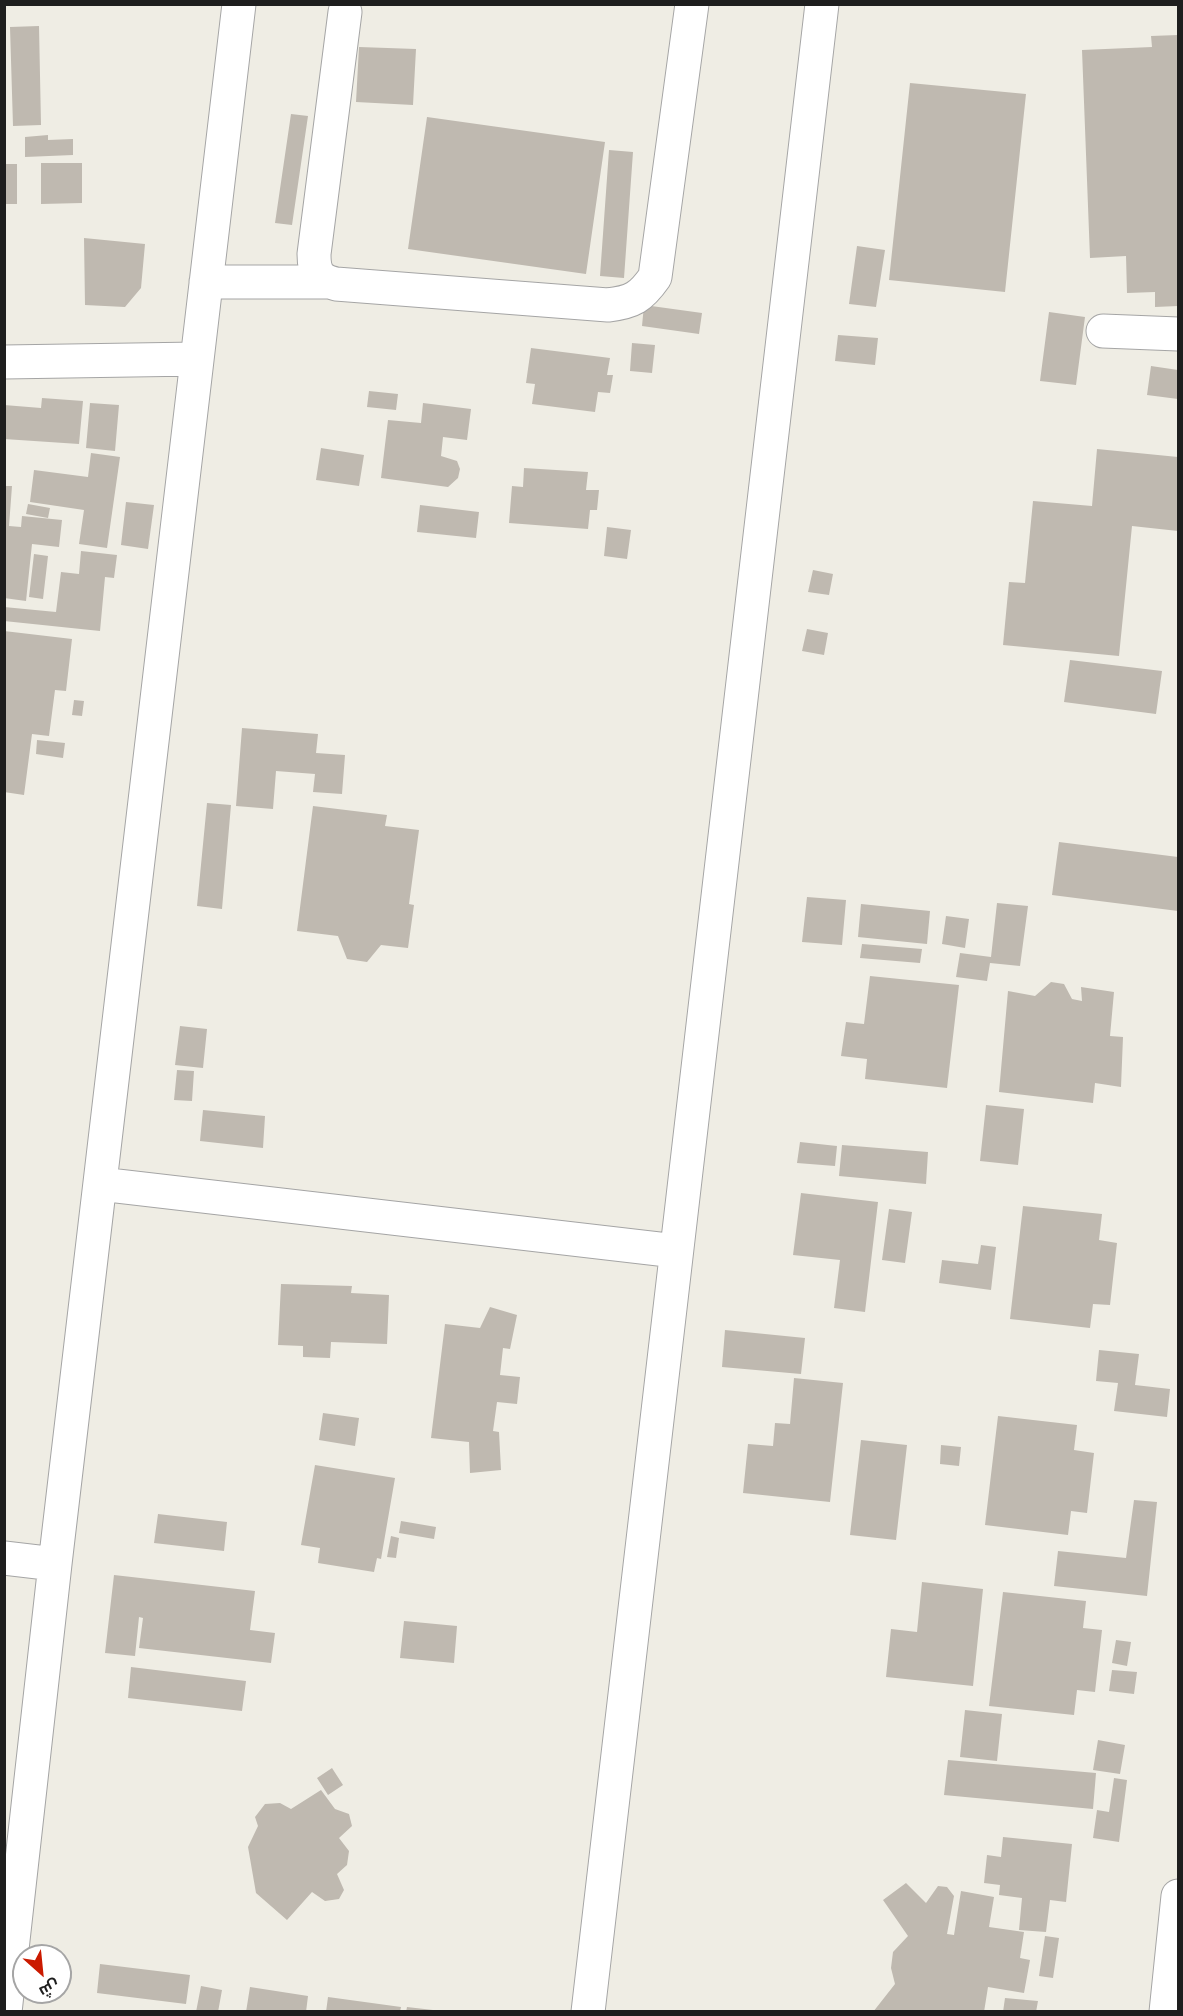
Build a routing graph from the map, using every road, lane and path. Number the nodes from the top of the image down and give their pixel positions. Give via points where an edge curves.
1 (238, 4) edge
2 (692, 4) edge
3 (822, 4) edge
4 (345, 12) dead end
5 (206, 282) junction
6 (326, 282) junction
7 (1103, 331) dead end
8 (1179, 334) edge
9 (197, 359) junction
10 (4, 362) edge
11 (100, 1184) junction
12 (676, 1251) junction
13 (4, 1558) edge
14 (55, 1564) junction
15 (1179, 1896) edge
16 (5, 2012) edge
17 (588, 2012) edge
18 (1166, 2012) edge

1 - 5 street
2 - 6 street via 659,258 655,277 644,292 627,302 608,305
3 - 12 street
4 - 6 street via 314,254 317,275
5 - 6 street
5 - 9 street
7 - 8 street
9 - 10 street
9 - 11 street
11 - 12 street
11 - 14 street
12 - 17 street
13 - 14 street
14 - 16 street
15 - 18 street

